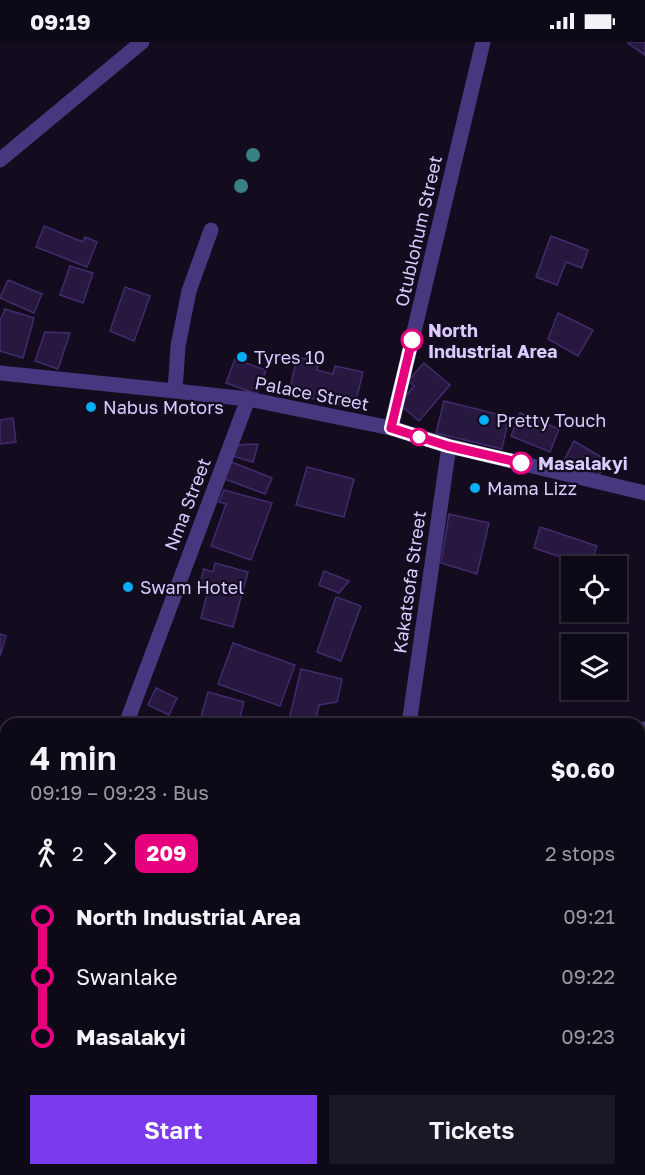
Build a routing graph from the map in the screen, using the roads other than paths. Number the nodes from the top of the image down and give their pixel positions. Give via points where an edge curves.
1 (142, 42) edge
2 (483, 42) edge
3 (0, 160) edge
4 (211, 230) dead end
5 (0, 373) edge
6 (175, 391) junction
7 (248, 399) junction
8 (391, 428) junction
9 (448, 446) junction
10 (645, 493) edge
11 (128, 718) edge
12 (410, 718) edge

1 - 3 street
2 - 8 street, Otublohum Street
4 - 6 street via 189,291 178,346
5 - 6 street, Palace Street
6 - 7 street, Palace Street
7 - 8 street, Palace Street
7 - 11 street, Nma Street
8 - 9 street, Palace Street
9 - 10 street, Palace Street
9 - 12 street, Kakatsofa Street

